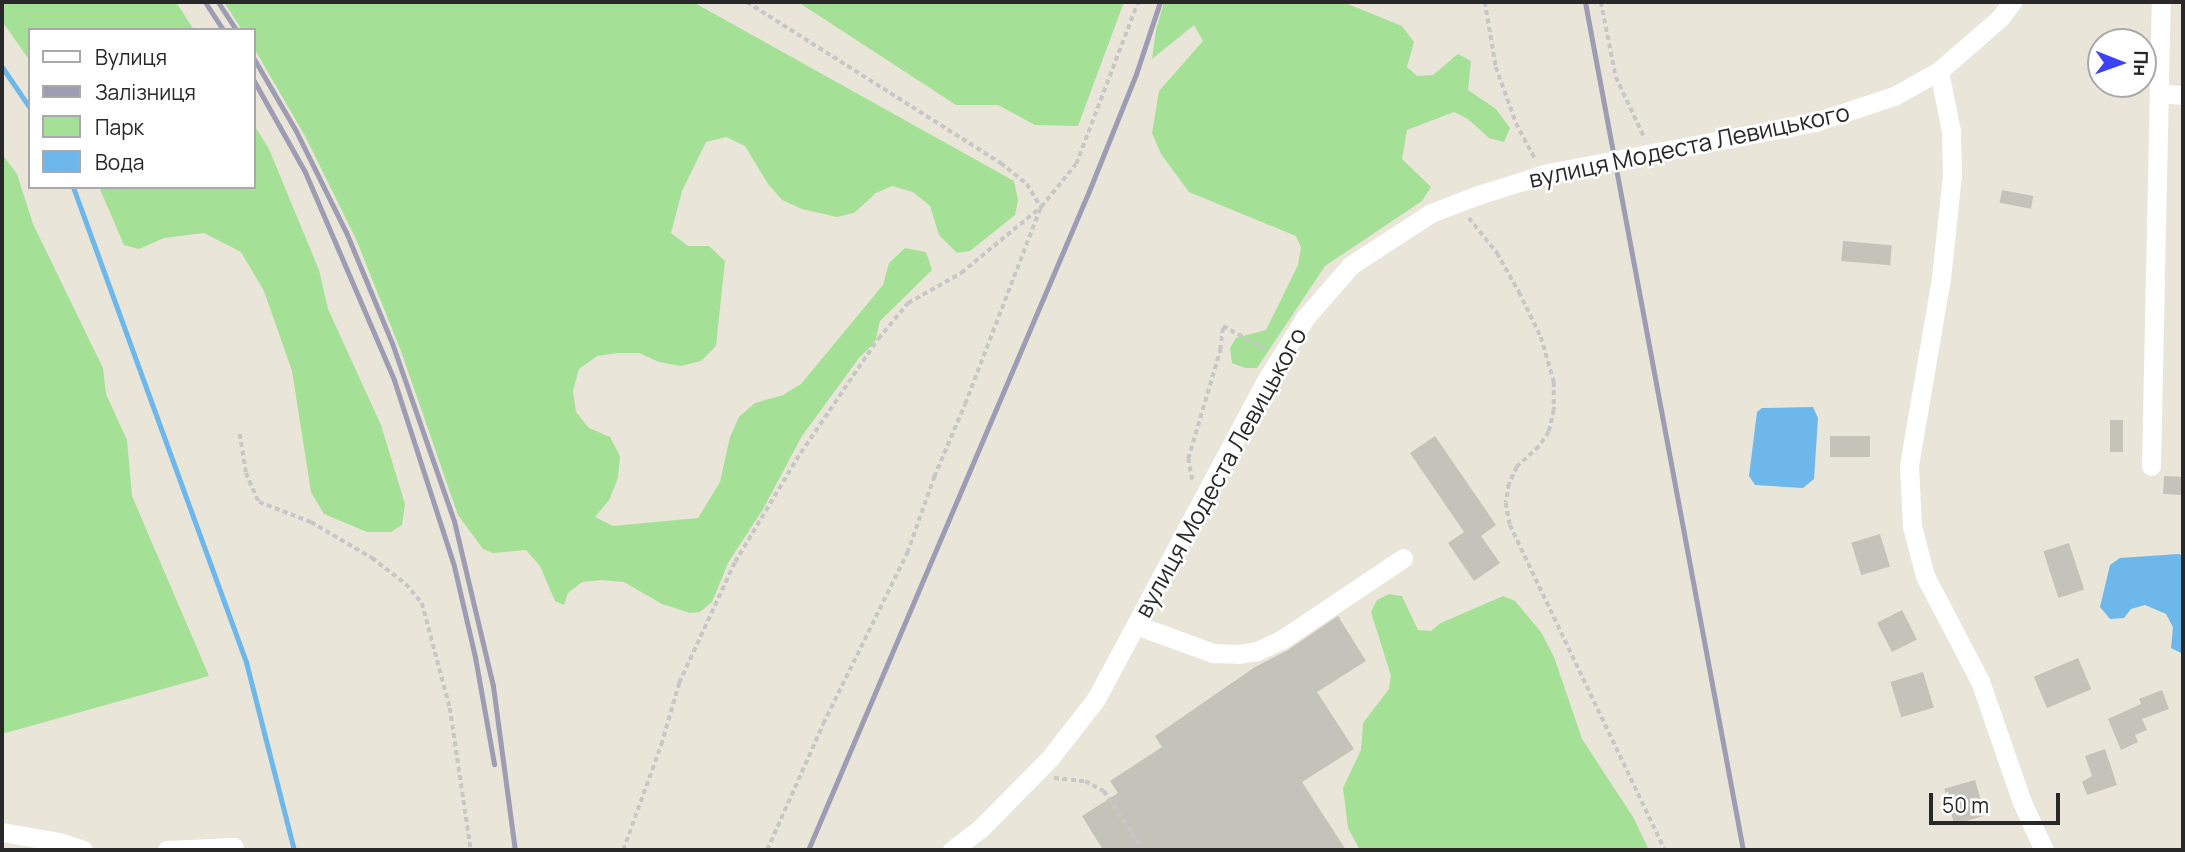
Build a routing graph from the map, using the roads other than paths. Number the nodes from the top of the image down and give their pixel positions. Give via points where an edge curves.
1 (2012, 2) edge
2 (2161, 2) edge
3 (1939, 71) junction
4 (2159, 93) junction
5 (2183, 95) edge
6 (2151, 466) dead end
7 (1403, 558) dead end
8 (1136, 625) junction
9 (2, 832) edge
10 (234, 847) dead end
11 (83, 850) edge
12 (167, 850) edge
13 (952, 850) edge
14 (2044, 850) edge

1 - 3 street, вулиця Модеста Левицького
2 - 4 street
3 - 8 street, вулиця Модеста Левицького via 1894,96 1815,122 1548,173 1431,213 1351,265 1305,317 1281,357
3 - 14 street via 1951,131 1952,175 1941,278 1909,466 1912,526 1925,576 1980,681 2022,802
4 - 5 street
4 - 6 street
7 - 8 street via 1281,640 1257,651 1213,653
8 - 13 street, вулиця Модеста Левицького via 1096,699 1038,770 980,829
9 - 11 street
10 - 12 street

